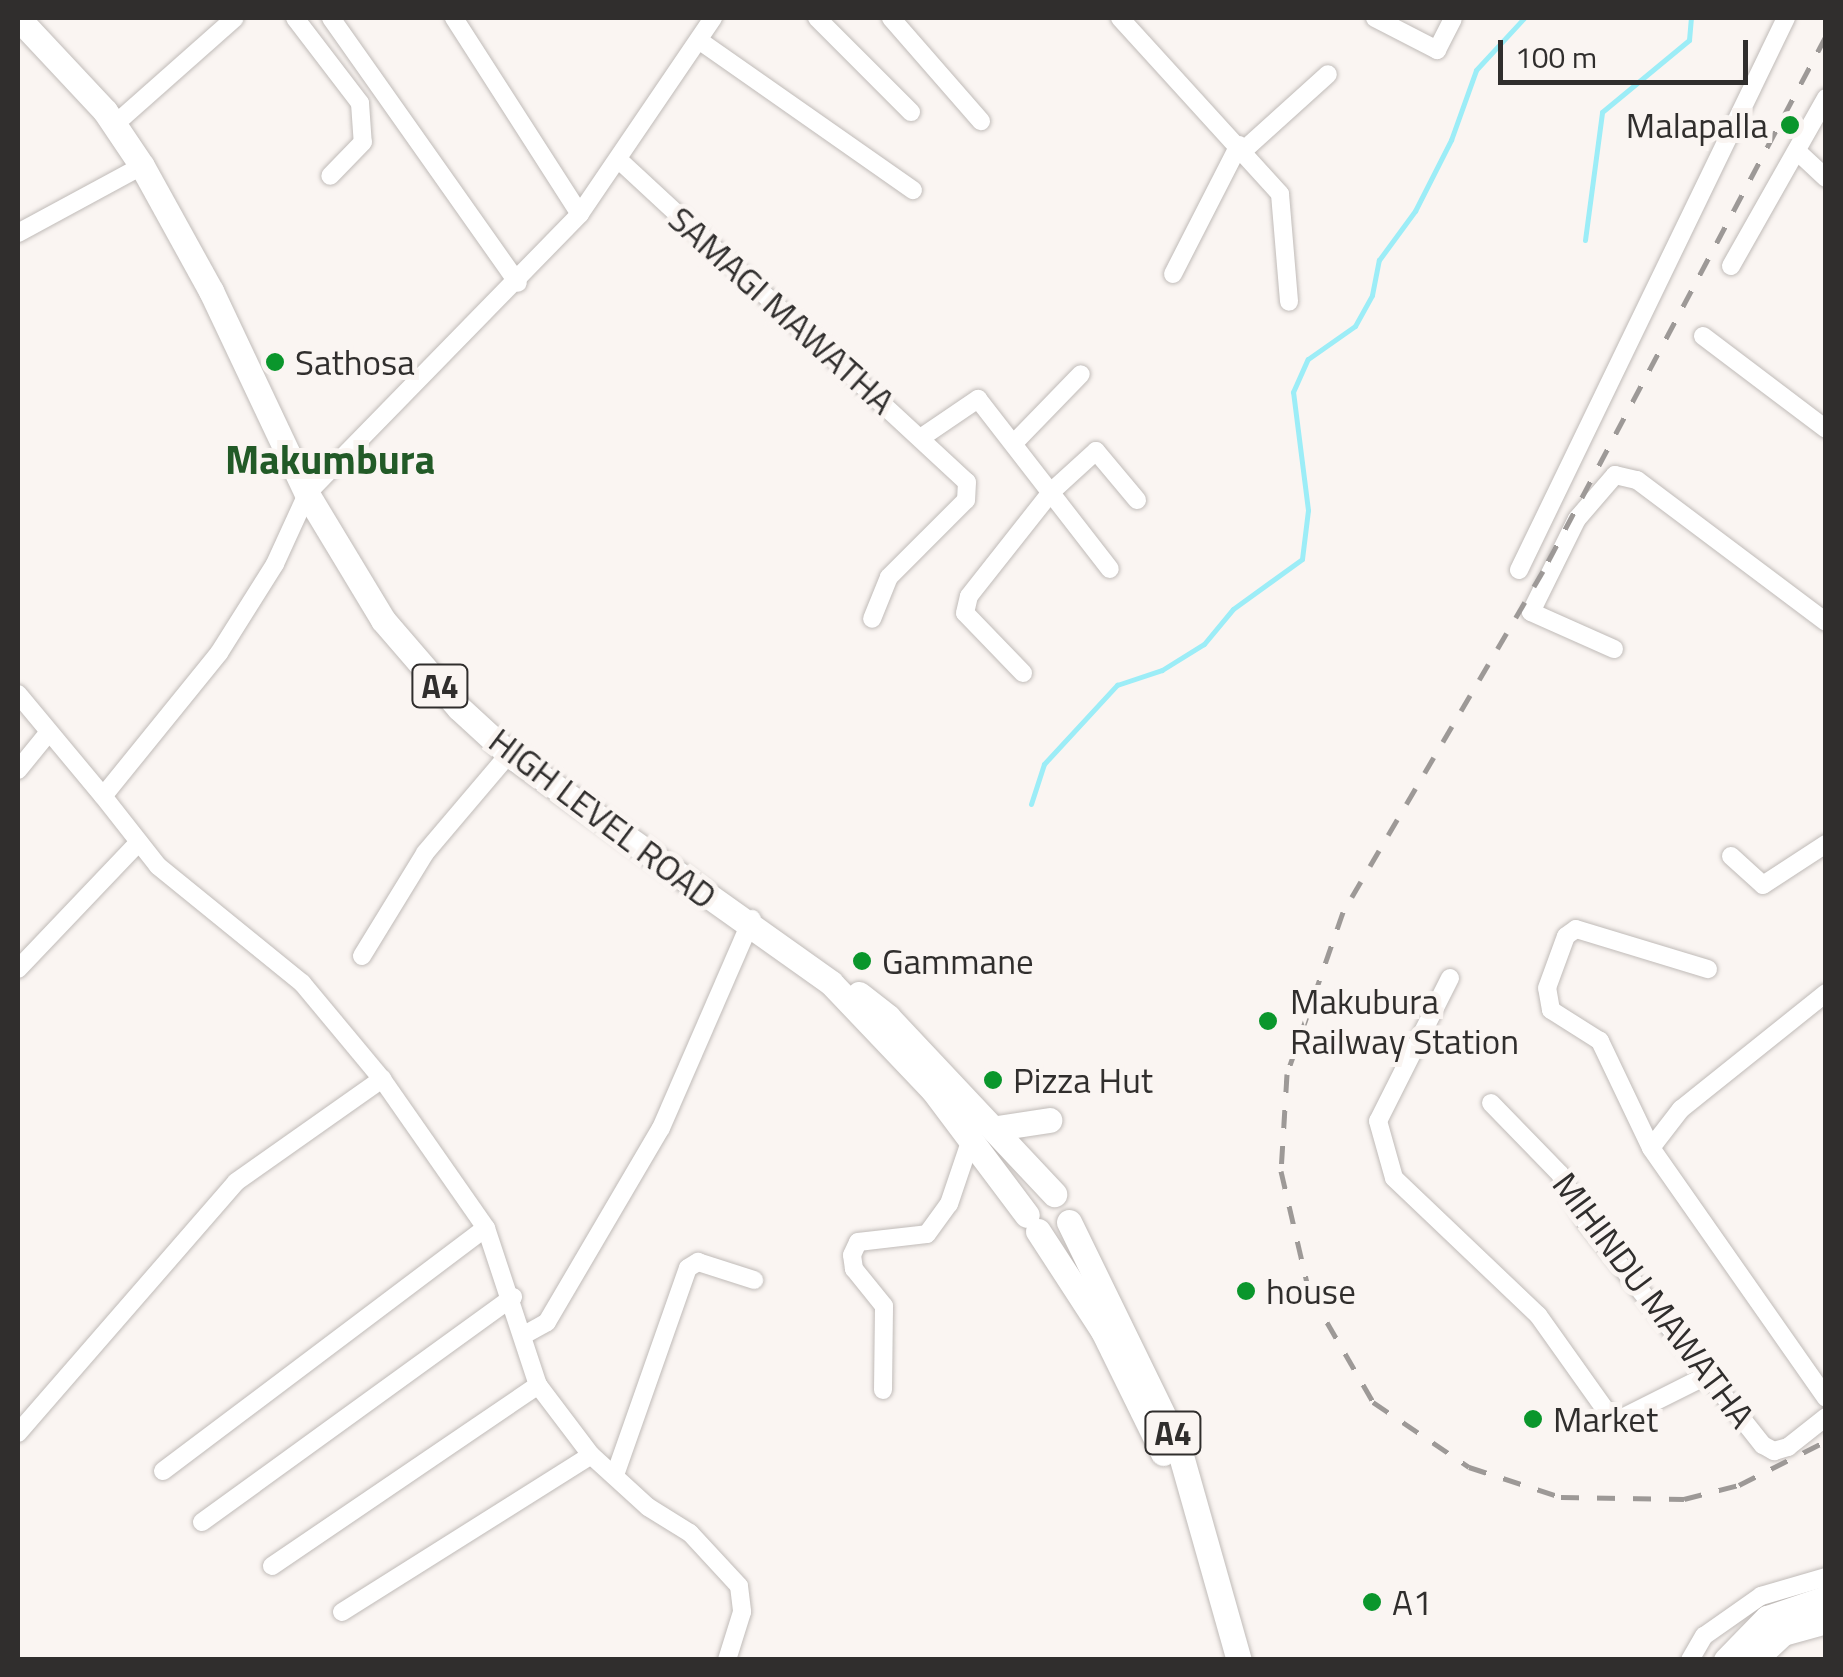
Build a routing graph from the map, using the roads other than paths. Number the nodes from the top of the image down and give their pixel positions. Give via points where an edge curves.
1 (18, 18) edge
2 (32, 18) edge
3 (235, 18) edge
4 (295, 18) edge
5 (331, 18) edge
6 (454, 18) edge
7 (818, 18) edge
8 (891, 18) edge
9 (1120, 18) edge
10 (1374, 18) edge
11 (1786, 18) edge
12 (1454, 19) edge
13 (704, 26) edge
14 (1328, 74) dead end
15 (1826, 98) edge
16 (910, 112) dead end
17 (123, 116) junction
18 (981, 121) dead end
19 (1242, 147) junction
20 (1798, 152) junction
21 (619, 160) junction
22 (142, 166) junction
23 (330, 176) dead end
24 (1826, 178) edge
25 (913, 190) dead end
26 (580, 214) junction
27 (18, 233) edge
28 (1730, 266) dead end
29 (1173, 274) dead end
30 (518, 283) junction
31 (1289, 302) dead end
32 (1703, 336) dead end
33 (1080, 374) dead end
34 (1826, 429) edge
35 (922, 437) junction
36 (1016, 442) junction
37 (312, 492) junction
38 (1052, 492) junction
39 (1138, 500) dead end
40 (1110, 569) dead end
41 (1520, 570) dead end
42 (872, 619) dead end
43 (1826, 622) edge
44 (1614, 649) dead end
45 (1022, 672) dead end
46 (18, 694) edge
47 (50, 732) junction
48 (509, 754) junction
49 (18, 770) edge
50 (103, 796) junction
51 (139, 842) junction
52 (1826, 844) edge
53 (1730, 856) dead end
54 (751, 920) junction
55 (362, 956) dead end
56 (1708, 969) dead end
57 (18, 970) edge
58 (1450, 978) dead end
59 (1826, 992) edge
60 (382, 1079) junction
61 (1490, 1102) dead end
62 (1049, 1120) dead end
63 (997, 1128) junction
64 (971, 1139) junction
65 (1651, 1148) junction
66 (1054, 1194) junction
67 (1069, 1222) junction
68 (1032, 1223) junction
69 (486, 1228) junction
70 (754, 1280) dead end
71 (513, 1297) junction
72 (524, 1335) junction
73 (1708, 1376) junction
74 (538, 1385) junction
75 (882, 1390) dead end
76 (1826, 1398) edge
77 (1826, 1417) edge
78 (18, 1433) edge
79 (591, 1454) junction
80 (163, 1471) dead end
81 (615, 1474) junction
82 (202, 1522) dead end
83 (272, 1566) dead end
84 (1826, 1577) edge
85 (1826, 1598) edge
86 (342, 1612) dead end
87 (1826, 1621) edge
88 (727, 1660) edge
89 (1222, 1660) edge
90 (1239, 1660) edge
91 (1690, 1660) edge
92 (1726, 1660) edge
93 (1754, 1660) edge

1 - 22 highway, HIGH LEVEL ROAD / A4 via 106,110
2 - 17 highway, HIGH LEVEL ROAD / A4
3 - 17 street
4 - 23 street via 360,103 363,142
5 - 30 street
6 - 26 street
7 - 16 street
8 - 18 street
9 - 19 street
10 - 12 street via 1437,50
11 - 41 street
13 - 21 street
13 - 25 street
14 - 19 street
15 - 20 street
17 - 37 highway, HIGH LEVEL ROAD / A4 via 222,286
19 - 29 street
19 - 31 street via 1280,194
20 - 24 street
20 - 28 street
21 - 26 street
21 - 35 street, SAMAGI MAWATHA
22 - 27 street
22 - 37 highway, HIGH LEVEL ROAD / A4
26 - 30 street
30 - 37 street
32 - 34 street
33 - 36 street
35 - 36 street via 978,399
35 - 42 street, SAMAGI MAWATHA via 967,482 966,500 889,578
36 - 38 street
37 - 48 highway, HIGH LEVEL ROAD / A4 via 383,620
37 - 50 street via 219,653
37 - 54 highway, HIGH LEVEL ROAD / A4 via 392,613 467,701
38 - 39 street via 1096,452
38 - 40 street
38 - 45 street via 969,596 965,612
43 - 44 street via 1638,480 1614,475 1577,519 1530,612
46 - 47 street
47 - 49 street
47 - 50 street
48 - 54 highway, HIGH LEVEL ROAD / A4
48 - 55 street via 426,853
50 - 51 street
51 - 57 street
51 - 60 street via 158,866 302,983
52 - 53 street via 1763,885
54 - 63 highway, HIGH LEVEL ROAD / A4 via 888,1016
54 - 64 highway, HIGH LEVEL ROAD / A4 via 831,983
54 - 72 street via 661,1128 547,1322
56 - 65 street via 1576,929 1566,936 1547,988 1551,1010 1600,1040
58 - 73 street via 1378,1122 1394,1178 1538,1315 1609,1416 1620,1419
59 - 65 street via 1681,1108
60 - 69 street
60 - 78 street via 236,1182
61 - 73 street, MIHINDU MAWATHA via 1560,1174 1586,1222
62 - 63 highway
63 - 66 highway, HIGH LEVEL ROAD / A4
64 - 68 highway, HIGH LEVEL ROAD / A4
64 - 75 street via 948,1204 928,1234 858,1242 852,1255 854,1269 884,1306
65 - 76 street
66 - 67 highway via 1064,1200
66 - 68 highway via 1034,1197
67 - 68 highway via 1053,1234
67 - 90 highway, A4 via 1178,1445
68 - 89 highway, HIGH LEVEL ROAD / A4 via 1103,1331 1159,1441
69 - 71 street
69 - 80 street
70 - 81 street via 698,1262 688,1268
71 - 72 street
71 - 82 street
72 - 74 street
73 - 77 street, MIHINDU MAWATHA via 1774,1451
74 - 79 street
74 - 83 street
79 - 81 street
79 - 86 street
81 - 88 street via 648,1507 690,1533 739,1586 742,1612
84 - 91 street via 1761,1596 1704,1636
85 - 92 highway via 1766,1618
87 - 93 highway via 1783,1633

